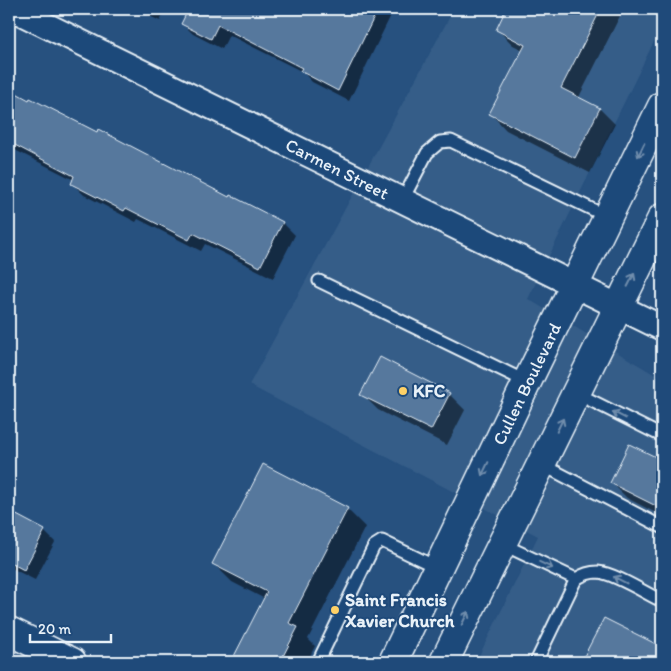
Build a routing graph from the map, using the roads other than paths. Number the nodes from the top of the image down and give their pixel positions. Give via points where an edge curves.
1 (13, 9) edge
2 (662, 106) edge
3 (402, 201) junction
4 (608, 217) junction
5 (662, 218) edge
6 (319, 281) dead end
7 (575, 285) junction
8 (618, 307) junction
9 (662, 328) edge
10 (527, 382) junction
11 (576, 393) junction
12 (662, 436) edge
13 (541, 464) junction
14 (662, 527) edge
15 (502, 544) junction
16 (439, 569) junction
17 (576, 579) junction
18 (662, 602) edge
19 (9, 631) edge
20 (72, 662) edge
21 (318, 662) edge
22 (393, 662) edge
23 (444, 662) edge
24 (536, 662) edge

1 - 3 street, Carmen Street
2 -> 4 main road, Cullen Boulevard
3 - 4 lane via 428,153 440,142 451,141
3 - 7 street, Carmen Street
4 - 7 main road, Cullen Boulevard
8 -> 5 main road
6 - 10 lane
7 - 8 street, Carmen Street
7 - 10 main road, Cullen Boulevard
8 - 9 street, Carmen Street
8 - 11 main road
10 -> 16 main road, Cullen Boulevard
12 -> 11 lane
13 -> 11 main road
13 - 14 lane
13 - 15 main road
15 -> 17 lane
23 -> 15 main road
16 - 21 lane via 382,541 374,546
16 - 22 main road, Cullen Boulevard
18 -> 17 lane via 607,574 584,574
17 - 24 lane
19 - 20 main road

